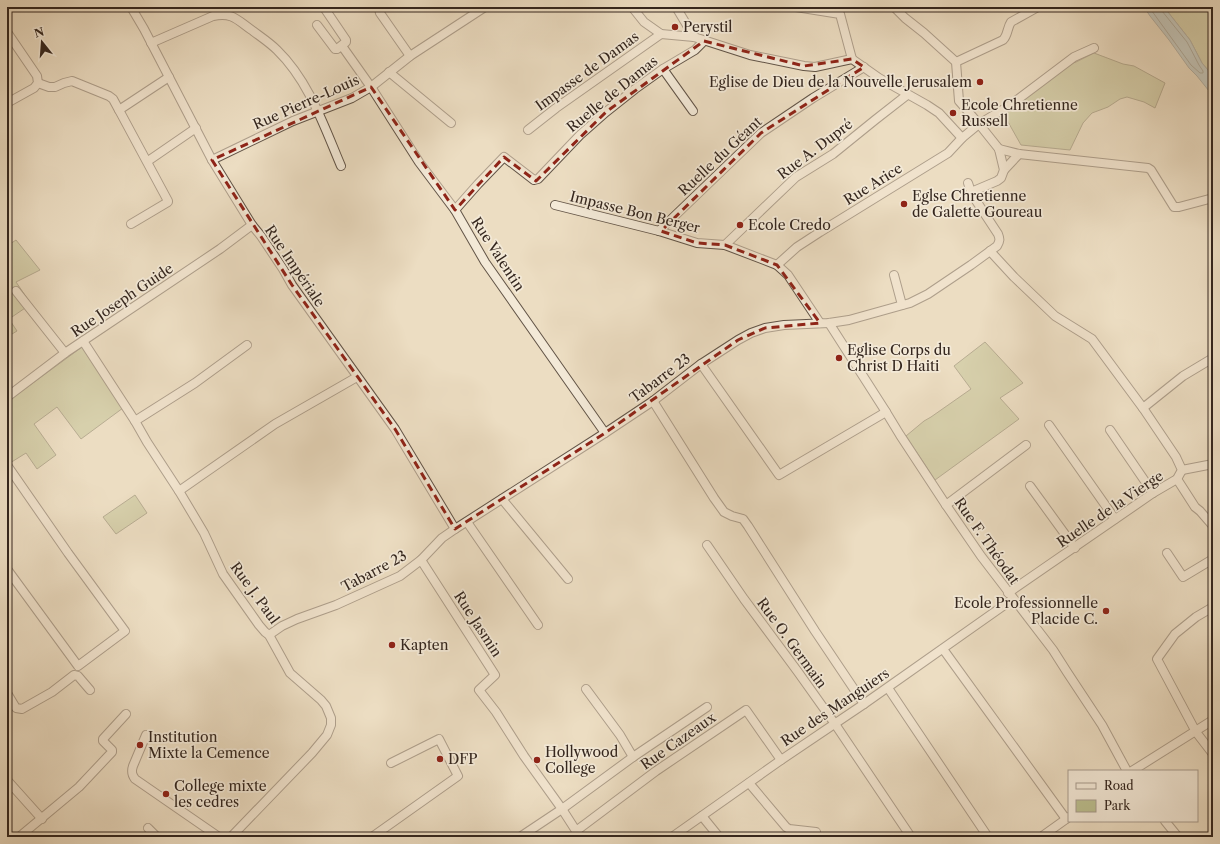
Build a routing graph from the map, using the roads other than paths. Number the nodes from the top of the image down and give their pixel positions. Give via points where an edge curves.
1 (131, 7) edge
2 (381, 7) edge
3 (485, 7) edge
4 (632, 7) edge
5 (676, 7) edge
6 (796, 7) edge
7 (894, 7) edge
8 (1038, 7) edge
9 (325, 9) dead end
10 (317, 25) dead end
11 (7, 32) edge
12 (661, 34) junction
13 (694, 37) junction
14 (704, 41) junction
15 (151, 43) junction
16 (342, 46) junction
17 (1094, 48) dead end
18 (410, 56) junction
19 (852, 59) junction
20 (956, 62) junction
21 (864, 67) junction
22 (663, 69) junction
23 (389, 72) junction
24 (169, 77) junction
25 (38, 83) junction
26 (371, 87) junction
27 (908, 95) junction
28 (7, 103) edge
29 (119, 110) junction
30 (318, 111) junction
31 (693, 111) dead end
32 (451, 123) dead end
33 (979, 124) junction
34 (196, 128) junction
35 (528, 130) dead end
36 (962, 138) junction
37 (999, 150) junction
38 (1019, 154) junction
39 (212, 160) junction
40 (148, 161) junction
41 (341, 166) dead end
42 (1004, 170) junction
43 (968, 183) dead end
44 (971, 192) junction
45 (1213, 198) edge
46 (555, 205) dead end
47 (456, 210) junction
48 (131, 224) dead end
49 (252, 225) junction
50 (660, 231) junction
51 (725, 245) junction
52 (990, 251) junction
53 (777, 264) junction
54 (894, 275) dead end
55 (16, 292) dead end
56 (902, 305) junction
57 (820, 323) junction
58 (829, 323) junction
59 (83, 341) junction
60 (247, 345) dead end
61 (65, 353) junction
62 (1213, 358) edge
63 (701, 364) junction
64 (357, 377) junction
65 (7, 397) edge
66 (653, 401) junction
67 (1143, 408) junction
68 (886, 412) junction
69 (135, 421) junction
70 (1049, 425) dead end
71 (1110, 430) dead end
72 (605, 433) junction
73 (1026, 445) dead end
74 (1213, 464) edge
75 (7, 465) edge
76 (1182, 470) junction
77 (1177, 479) junction
78 (1030, 486) dead end
79 (179, 491) junction
80 (1153, 492) junction
81 (502, 499) junction
82 (946, 505) junction
83 (1115, 519) junction
84 (467, 522) junction
85 (1213, 526) edge
86 (455, 528) junction
87 (707, 544) dead end
88 (1075, 548) junction
89 (1167, 553) dead end
90 (1213, 559) edge
91 (421, 560) junction
92 (7, 569) edge
93 (568, 579) dead end
94 (1011, 596) junction
95 (1213, 607) edge
96 (538, 625) dead end
97 (269, 635) junction
98 (943, 649) junction
99 (888, 688) junction
100 (586, 689) dead end
101 (90, 690) dead end
102 (7, 693) edge
103 (864, 704) junction
104 (707, 707) dead end
105 (126, 714) dead end
106 (1213, 720) edge
107 (835, 724) junction
108 (1196, 732) junction
109 (146, 735) dead end
110 (1213, 754) edge
111 (633, 757) junction
112 (781, 760) junction
113 (391, 763) dead end
114 (1126, 770) edge
115 (1134, 770) edge
116 (7, 780) edge
117 (749, 783) junction
118 (562, 809) junction
119 (702, 816) junction
120 (1067, 818) edge
121 (42, 819) junction
122 (1167, 822) edge
123 (148, 828) dead end
124 (816, 832) dead end
125 (578, 834) edge
126 (682, 834) edge
127 (234, 836) edge
128 (19, 837) edge
129 (157, 837) edge
130 (219, 837) edge
131 (372, 837) edge
132 (520, 837) edge
133 (672, 837) edge
134 (719, 837) edge
135 (910, 837) edge
136 (988, 837) edge
137 (1041, 837) edge
138 (1178, 837) edge

1 - 15 street, Rue Impériale
2 - 18 street via 380,13
3 - 18 street, Rue Pierre-Louis
4 - 12 street via 644,22
5 - 13 street
6 - 19 street via 840,14
7 - 20 street
8 - 20 street via 1011,22 1008,34 1003,40
9 - 16 street via 346,40
10 - 16 street via 335,49
11 - 25 street via 37,76
12 - 13 street
12 - 35 street, Impasse de Damas
13 - 14 street
14 - 19 street via 750,55 804,66 815,67
14 - 22 street, Ruelle de Damas via 695,50
15 - 24 street, Rue Impériale
15 - 30 street via 212,16 233,16 277,49 296,72
16 - 26 street, Rue Valentin
17 - 33 street via 1074,57 1009,106
18 - 23 street, Rue Pierre-Louis
19 - 21 street
20 - 33 street via 959,101
21 - 27 street
21 - 50 street, Ruelle du Géant via 761,133
22 - 31 street
22 - 47 street, Ruelle de Damas via 580,135 538,179 534,180 504,157
23 - 26 street, Rue Pierre-Louis
23 - 32 street
24 - 29 street
24 - 34 street, Rue Impériale
25 - 28 street via 34,88
25 - 29 street via 55,87 72,81 109,96
26 - 30 street, Rue Pierre-Louis via 352,98
26 - 47 street, Rue Valentin via 419,162
27 - 36 street via 939,113
27 - 51 street, Rue A. Dupré via 833,154 796,177
29 - 40 street
30 - 39 street, Rue Pierre-Louis
30 - 41 street
33 - 36 street
33 - 37 street
34 - 39 street, Rue Impériale
34 - 40 street
36 - 53 street, Rue Arice via 948,153 820,232
37 - 38 street
37 - 42 street
38 - 42 street
38 - 45 street via 1148,168 1174,207 1179,208
39 - 49 street, Rue Impériale
40 - 48 street via 168,202
42 - 44 street via 997,181
43 - 44 street
44 - 52 street, Tabarre 23 via 1000,239 997,246
46 - 50 street, Impasse Bon Berger
47 - 72 street, Rue Valentin via 485,262
49 - 59 street, Rue Joseph Guide
49 - 64 street, Rue Impériale
50 - 51 street, Impasse Bon Berger via 697,243
51 - 53 street, Impasse Bon Berger
52 - 56 street, Tabarre 23 via 928,294
52 - 67 street, Ruelle de la Vierge via 1055,316 1092,339
53 - 57 street, Impasse Bon Berger via 788,275
54 - 56 street
55 - 61 street
56 - 58 street, Tabarre 23
57 - 58 street, Tabarre 23
57 - 63 street, Tabarre 23 via 765,328 738,340
58 - 68 street, Rue F. Théodat
59 - 61 street, Rue Joseph Guide
59 - 69 street, Rue J. Paul
60 - 69 street via 195,383
61 - 65 street, Rue Joseph Guide
62 - 67 street via 1183,376
63 - 66 street, Tabarre 23
63 - 68 street via 779,476
64 - 79 street via 275,424
64 - 86 street, Rue Impériale via 395,429
66 - 72 street, Tabarre 23
66 - 103 street via 724,512 743,519 748,526
67 - 76 street, Ruelle de la Vierge
68 - 82 street, Rue F. Théodat
69 - 79 street, Rue J. Paul
70 - 83 street
71 - 80 street
72 - 81 street, Tabarre 23
73 - 82 street
74 - 76 street
75 - 92 street via 125,631 78,666
76 - 77 street, Ruelle de la Vierge
77 - 80 street, Ruelle de la Vierge
77 - 85 street via 1195,507
78 - 88 street
79 - 97 street, Rue J. Paul via 204,533 223,574
80 - 83 street, Ruelle de la Vierge
81 - 84 street, Tabarre 23
81 - 93 street
82 - 94 street, Rue F. Théodat
83 - 88 street, Ruelle de la Vierge
84 - 86 street, Tabarre 23
84 - 96 street
86 - 91 street, Tabarre 23
87 - 107 street, Rue O. Germain
88 - 94 street, Ruelle de la Vierge
89 - 90 street via 1183,577
91 - 97 street, Tabarre 23 via 400,576 336,605 297,619
91 - 118 street, Rue Jasmin via 495,675 479,690
94 - 98 street, Rue des Manguiers
94 - 114 street, Rue F. Théodat via 1068,672 1102,725
95 - 108 street via 1175,634 1157,659
97 - 127 street, Rue J. Paul via 290,673 326,706 331,725 327,735 312,753
98 - 99 street, Rue des Manguiers
98 - 120 street
99 - 103 street, Rue des Manguiers
99 - 136 street
100 - 111 street
101 - 102 street via 78,676 74,675 52,692 22,709 16,708
103 - 107 street, Rue des Manguiers
104 - 111 street
105 - 121 street via 103,739 112,752 79,787
106 - 108 street
107 - 112 street, Rue des Manguiers
107 - 135 street, Rue O. Germain
108 - 110 street
108 - 115 street
109 - 130 street via 133,766 132,775
111 - 118 street
112 - 117 street, Rue des Manguiers
112 - 125 street, Rue Cazeaux via 746,710 656,771
113 - 131 street via 439,739 458,776
116 - 121 street
117 - 119 street, Rue des Manguiers
117 - 124 street via 786,827
118 - 125 street, Rue Jasmin
118 - 132 street
119 - 126 street, Rue des Manguiers
119 - 134 street
120 - 137 street
121 - 128 street
122 - 138 street
123 - 129 street
126 - 133 street, Rue des Manguiers

